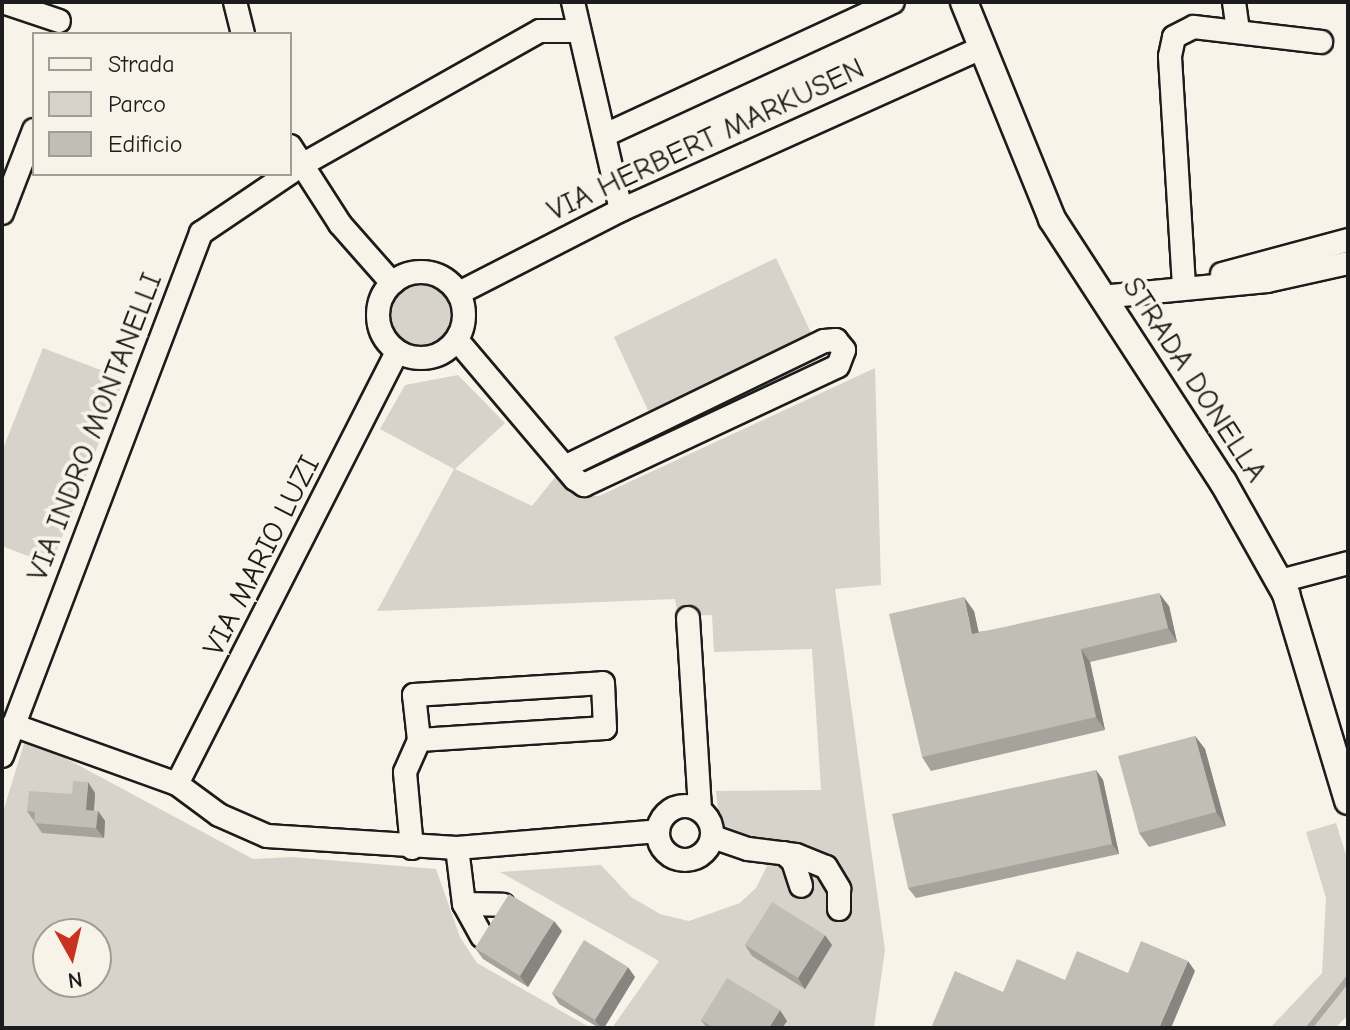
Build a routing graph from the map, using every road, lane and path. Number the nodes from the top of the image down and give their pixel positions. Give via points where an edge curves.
1 (3, 2) edge
2 (235, 2) edge
3 (564, 2) edge
4 (573, 2) edge
5 (893, 2) edge
6 (964, 2) edge
7 (1234, 2) edge
8 (57, 19) edge
9 (543, 30) junction
10 (579, 31) junction
11 (1238, 31) junction
12 (242, 32) edge
13 (1321, 42) dead end
14 (981, 48) junction
15 (32, 135) edge
16 (605, 135) junction
17 (292, 150) edge
18 (300, 166) junction
19 (292, 171) edge
20 (285, 176) edge
21 (621, 210) junction
22 (2, 213) edge
23 (1348, 240) edge
24 (1348, 263) edge
25 (1348, 274) edge
26 (1267, 281) junction
27 (392, 283) junction
28 (1184, 286) junction
29 (459, 293) junction
30 (1101, 297) junction
31 (457, 340) junction
32 (397, 352) junction
33 (566, 466) junction
34 (1348, 563) edge
35 (1280, 581) junction
36 (688, 618) dead end
37 (13, 725) junction
38 (419, 740) junction
39 (2, 756) edge
40 (177, 784) junction
41 (1347, 794) edge
42 (700, 809) junction
43 (658, 831) junction
44 (713, 837) junction
45 (412, 848) junction
46 (457, 848) junction
47 (784, 853) junction
48 (801, 886) dead end
49 (464, 904) junction
50 (503, 905) edge
51 (839, 909) dead end
52 (482, 936) edge

1 - 8 street
2 - 12 street
3 - 9 street
4 - 10 street
5 - 16 street
6 - 14 street, STRADA DONELLA
7 - 11 street
9 - 10 street
9 - 18 street, VIA INDRO MONTANELLI
10 - 16 street
11 - 13 street
11 - 28 street via 1194,27 1182,31 1171,45
14 - 21 street, VIA HERBERT MARKUSEN
14 - 30 street, STRADA DONELLA via 1040,194
15 - 22 street
16 - 21 street
17 - 18 street
18 - 19 street, VIA INDRO MONTANELLI
18 - 27 street via 340,224
20 - 37 street, VIA INDRO MONTANELLI via 201,233
21 - 29 street, VIA HERBERT MARKUSEN
23 - 28 street
24 - 26 street
25 - 26 street
26 - 28 street
27 - 29 street via 428,272
27 - 32 street via 377,319
28 - 30 street
29 - 31 street via 465,316
30 - 35 street, STRADA DONELLA via 1223,482
31 - 32 street via 438,356 424,359
31 - 33 street
32 - 40 street, VIA MARIO LUZI
33 - 33 street via 579,483 591,483 838,366 846,357 841,343 824,341
34 - 35 street
35 - 41 street, STRADA DONELLA
36 - 42 street
37 - 39 street, VIA INDRO MONTANELLI
37 - 40 street
38 - 38 street via 414,695 603,683 605,728
38 - 45 street via 405,772
40 - 45 street via 219,815 267,836
42 - 43 street via 684,805 669,810
42 - 44 street via 710,821
43 - 44 street via 662,847 682,860 699,857
43 - 46 street
44 - 47 street
45 - 46 street
46 - 49 street
47 - 48 street via 793,861
47 - 51 street via 826,867 839,889
49 - 50 street
49 - 52 street

